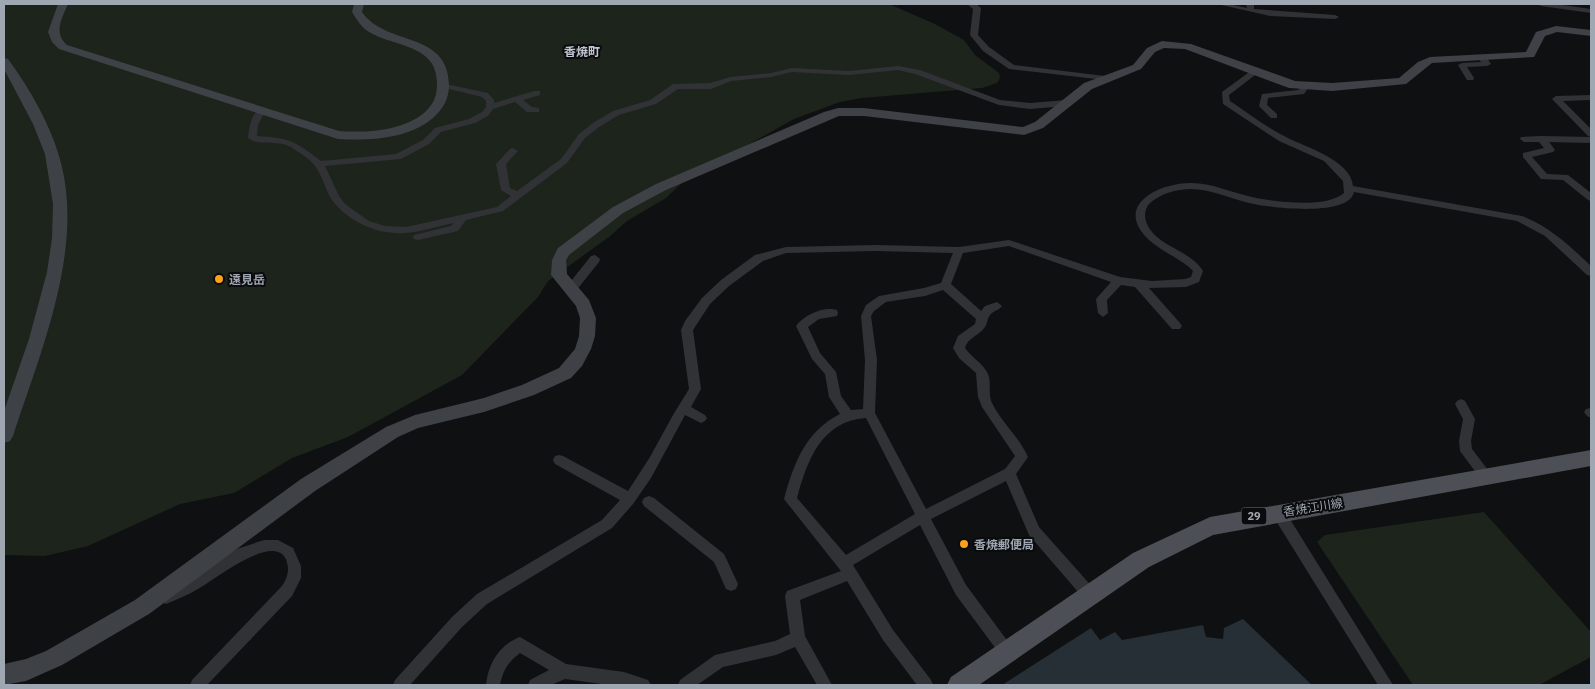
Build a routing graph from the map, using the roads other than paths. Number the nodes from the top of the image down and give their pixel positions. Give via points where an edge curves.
1 (63, 4) edge
2 (359, 4) edge
3 (971, 4) edge
4 (1221, 4) edge
5 (1545, 4) edge
6 (1251, 7) edge
7 (1591, 11) edge
8 (1334, 17) dead end
9 (1591, 33) edge
10 (1482, 57) junction
11 (4, 61) edge
12 (1255, 72) junction
13 (1105, 78) junction
14 (1470, 78) dead end
15 (444, 85) junction
16 (1305, 87) junction
17 (536, 94) dead end
18 (1591, 97) edge
19 (516, 99) junction
20 (1066, 103) junction
21 (490, 107) junction
22 (536, 110) dead end
23 (261, 111) junction
24 (1274, 116) dead end
25 (1591, 134) edge
26 (1524, 139) dead end
27 (1542, 139) junction
28 (1591, 140) edge
29 (513, 151) dead end
30 (320, 164) junction
31 (1350, 188) junction
32 (519, 196) junction
33 (1591, 198) edge
34 (460, 220) junction
35 (418, 237) dead end
36 (959, 250) junction
37 (595, 259) dead end
38 (1591, 271) edge
39 (1118, 281) junction
40 (1138, 283) junction
41 (945, 285) junction
42 (571, 289) junction
43 (998, 306) dead end
44 (833, 313) dead end
45 (1103, 313) dead end
46 (982, 318) junction
47 (1176, 326) dead end
48 (1461, 404) dead end
49 (683, 409) junction
50 (869, 413) junction
51 (847, 414) junction
52 (702, 418) dead end
53 (4, 436) edge
54 (1591, 458) edge
55 (559, 460) dead end
56 (1009, 473) junction
57 (1488, 478) junction
58 (629, 498) junction
59 (649, 502) dead end
60 (1278, 512) junction
61 (924, 516) junction
62 (846, 568) junction
63 (731, 584) dead end
64 (1090, 595) junction
65 (142, 607) junction
66 (798, 638) junction
67 (1007, 652) junction
68 (564, 671) junction
69 (4, 675) edge
70 (197, 685) edge
71 (400, 685) edge
72 (493, 685) edge
73 (535, 685) edge
74 (643, 685) edge
75 (686, 685) edge
76 (825, 685) edge
77 (926, 685) edge
78 (959, 685) edge
79 (1386, 685) edge

1 - 23 street via 52,32 64,47
2 - 15 street via 357,12 368,27 420,46 435,57
3 - 13 street via 976,8 974,36 1001,61 1024,70
4 - 6 street
5 - 7 street
6 - 8 street via 1270,14
9 - 10 street via 1550,30 1540,34 1530,55
10 - 14 street via 1487,64 1462,65
10 - 16 street via 1430,60 1419,65 1410,77 1393,83
11 - 53 street via 46,136 56,169 58,245 45,314
12 - 13 street via 1187,46 1167,44 1158,45 1143,62 1130,70
12 - 16 street via 1279,82
12 - 31 street via 1225,94 1226,102 1290,143 1323,156 1342,173
13 - 20 street
15 - 21 street via 485,95 490,100
15 - 23 street via 443,101 425,118 396,131 369,137 338,135
16 - 24 street via 1301,92 1265,96 1263,106
17 - 19 street
18 - 25 street via 1556,99
19 - 21 street
19 - 22 street via 530,110
20 - 32 street via 1030,106 999,102 898,68 849,73 786,70 771,75 730,79 711,86 676,86 653,102 616,113 596,125 575,143 564,161
20 - 42 street via 1039,126 1024,131 864,112 832,114 661,187 618,210 582,235 560,256 559,275
21 - 30 street via 472,121 443,128 426,142 398,156
23 - 30 street via 252,138 288,142
26 - 27 street
27 - 28 street
27 - 33 street via 1550,150 1526,155 1544,177 1565,178
29 - 32 street via 501,164 503,184 506,190
30 - 34 street via 335,198 366,223 385,229 406,230
31 - 38 street via 1518,218 1539,226
31 - 40 street via 1349,194 1337,202 1284,205 1191,186 1174,187 1144,202 1140,218 1149,234 1192,263 1199,273 1186,284
32 - 34 street via 500,209
34 - 35 street via 454,229
36 - 39 street via 1009,243
36 - 41 street
36 - 49 street via 805,249 786,250 759,258 715,291 688,324 695,389
37 - 42 street
39 - 40 street
39 - 45 street via 1101,299
40 - 47 street
41 - 46 street
41 - 50 street via 883,299 870,308 866,316 871,360
42 - 65 street via 583,304 588,318 587,336 576,362 565,373 528,390 415,422 392,432 301,491
43 - 46 street via 989,309
44 - 51 street via 816,316 802,326 816,356 830,372 835,397
46 - 56 street via 978,329 964,337 959,346 966,360 980,371 985,386 985,402 1018,446 1022,457
48 - 57 street via 1469,419 1464,441 1466,452
49 - 52 street
49 - 58 street via 657,458
50 - 51 street
50 - 61 street
51 - 62 street via 808,446 790,499
54 - 57 main road, 香焼江川線 / 29
55 - 58 street
56 - 61 street
56 - 64 street via 1034,531
57 - 60 main road, 香焼江川線 / 29
58 - 71 street via 607,524 482,599
59 - 63 street via 719,558
60 - 64 main road, 香焼江川線 / 29 via 1210,526 1187,535 1141,560
60 - 79 street
61 - 62 street
61 - 67 street via 961,590
62 - 66 street via 792,596
62 - 77 street via 888,634
64 - 67 main road, 香焼江川線 / 29
65 - 69 street via 54,658
65 - 70 street via 190,586 250,549 267,545 290,552 296,576 287,591
66 - 75 street via 776,648 720,660
66 - 76 street
67 - 78 main road, 香焼江川線 / 29
68 - 72 street via 520,644 501,658 494,672
68 - 73 street
68 - 74 street

